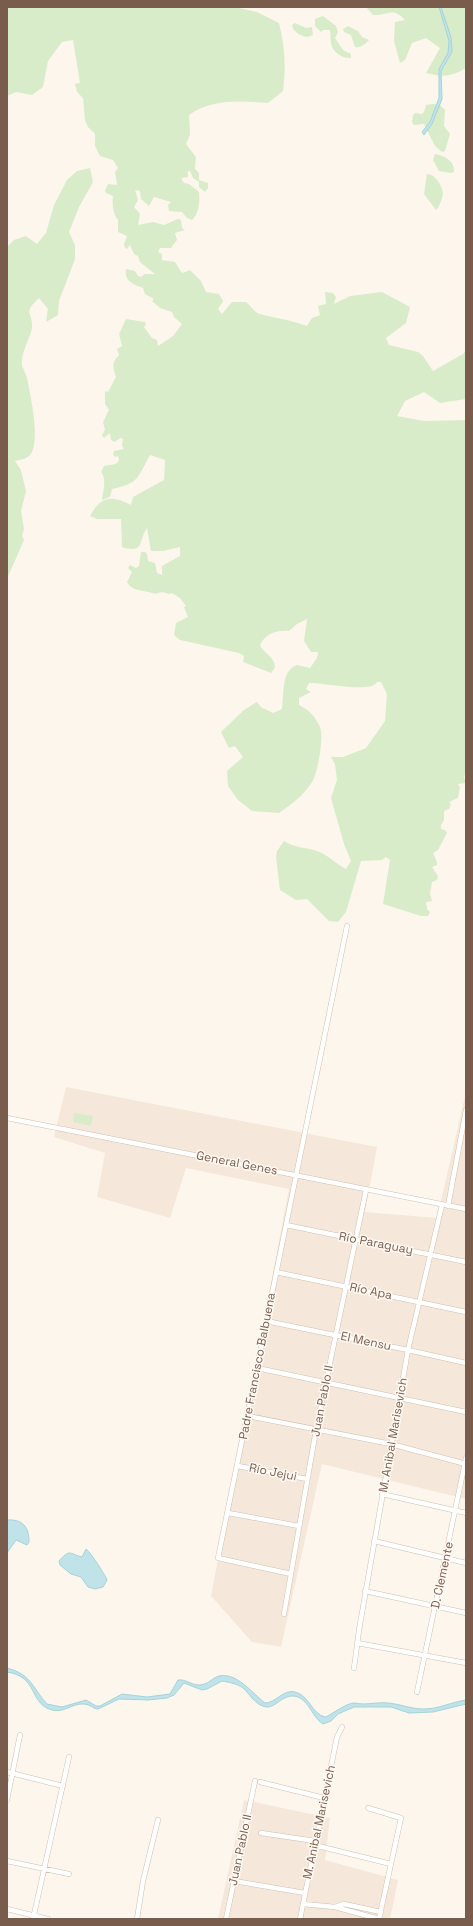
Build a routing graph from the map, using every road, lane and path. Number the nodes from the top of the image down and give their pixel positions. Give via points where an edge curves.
1 (347, 926) dead end
2 (466, 1110) edge
3 (7, 1118) edge
4 (465, 1122) edge
5 (297, 1175) junction
6 (366, 1190) junction
7 (442, 1205) junction
8 (448, 1206) junction
9 (466, 1209) edge
10 (286, 1225) junction
11 (355, 1239) junction
12 (430, 1254) junction
13 (466, 1262) edge
14 (276, 1272) junction
15 (346, 1286) junction
16 (418, 1301) junction
17 (466, 1312) edge
18 (266, 1321) junction
19 (336, 1335) junction
20 (408, 1350) junction
21 (466, 1364) edge
22 (257, 1368) junction
23 (326, 1383) junction
24 (399, 1398) junction
25 (466, 1412) edge
26 (248, 1416) junction
27 (316, 1430) junction
28 (391, 1444) junction
29 (466, 1458) edge
30 (466, 1464) edge
31 (238, 1466) junction
32 (307, 1479) junction
33 (382, 1494) junction
34 (455, 1510) junction
35 (228, 1513) junction
36 (466, 1513) edge
37 (299, 1526) junction
38 (374, 1541) junction
39 (445, 1558) junction
40 (466, 1563) edge
41 (291, 1574) junction
42 (365, 1591) junction
43 (435, 1606) junction
44 (466, 1613) edge
45 (284, 1614) dead end
46 (357, 1643) junction
47 (425, 1656) junction
48 (466, 1664) edge
49 (354, 1668) dead end
50 (417, 1692) dead end
51 (342, 1727) dead end
52 (20, 1735) dead end
53 (69, 1757) dead end
54 (10, 1773) edge
55 (63, 1786) junction
56 (324, 1798) junction
57 (7, 1800) edge
58 (368, 1808) dead end
59 (158, 1820) dead end
60 (261, 1833) dead end
61 (315, 1843) junction
62 (7, 1861) edge
63 (391, 1864) junction
64 (44, 1869) junction
65 (69, 1874) dead end
66 (234, 1881) junction
67 (305, 1893) junction
68 (303, 1904) junction
69 (335, 1907) junction
70 (7, 1909) edge
71 (381, 1912) junction
72 (34, 1917) edge
73 (48, 1919) edge
74 (137, 1919) edge
75 (226, 1919) edge
76 (300, 1919) edge
77 (379, 1919) edge

1 - 5 street, Padre Francisco Balbuena
2 - 4 street
3 - 5 street, General Genes
4 - 8 street
5 - 6 street, General Genes
5 - 10 street, Padre Francisco Balbuena
6 - 7 street, General Genes
6 - 11 street, Juan Pablo II
7 - 8 street, General Genes
7 - 12 street, M. Anibal Marisevich
8 - 9 street, General Genes
10 - 11 street, Río Paraguay
10 - 14 street, Padre Francisco Balbuena
11 - 12 street, Río Paraguay
11 - 15 street, Juan Pablo II
12 - 13 street, Río Paraguay
12 - 16 street, M. Anibal Marisevich
14 - 15 street, Río Apa
14 - 18 street, Padre Francisco Balbuena
15 - 16 street, Río Apa
15 - 19 street, Juan Pablo II
16 - 17 street, Río Apa
16 - 20 street, M. Anibal Marisevich
18 - 19 street, El Mensu
18 - 22 street, Padre Francisco Balbuena
19 - 20 street, El Mensu
19 - 23 street, Juan Pablo II
20 - 21 street, El Mensu
20 - 24 street, M. Anibal Marisevich
22 - 23 street
22 - 26 street, Padre Francisco Balbuena
23 - 24 street
23 - 27 street, Juan Pablo II
24 - 25 street
24 - 28 street, M. Anibal Marisevich
26 - 27 street
26 - 31 street, Padre Francisco Balbuena
27 - 28 street
27 - 32 street, Juan Pablo II
28 - 30 street
28 - 33 street, M. Anibal Marisevich
29 - 30 street, D. Clemente
30 - 34 street, D. Clemente
31 - 32 street, Río Jejui
31 - 35 street, Padre Francisco Balbuena
32 - 37 street, Juan Pablo II
33 - 34 street
33 - 38 street, M. Anibal Marisevich
34 - 36 street
34 - 39 street, D. Clemente
35 - 37 street
35 - 41 street, Padre Francisco Balbuena via 218,1558
37 - 41 street, Juan Pablo II
38 - 39 street
38 - 42 street, M. Anibal Marisevich
39 - 40 street
39 - 43 street, D. Clemente
41 - 45 street, Juan Pablo II
42 - 43 street
42 - 46 street, M. Anibal Marisevich
43 - 44 street
43 - 47 street, D. Clemente
46 - 47 street
46 - 49 street, M. Anibal Marisevich
47 - 48 street
47 - 50 street, D. Clemente
51 - 56 street, M. Anibal Marisevich via 337,1737
52 - 54 street
53 - 55 street
54 - 55 street
54 - 57 street
55 - 64 street
56 - 61 street, M. Anibal Marisevich
56 - 66 street, Juan Pablo II via 258,1781
58 - 63 street via 401,1818
59 - 74 street
60 - 61 street
61 - 63 street
61 - 67 street, M. Anibal Marisevich
62 - 64 street
63 - 71 street
64 - 65 street
64 - 72 street
66 - 67 street
66 - 75 street, Juan Pablo II
67 - 68 street, M. Anibal Marisevich
68 - 69 street
68 - 76 street, M. Anibal Marisevich
69 - 71 street via 344,1904
69 - 77 street
70 - 72 street
71 - 77 street
72 - 73 street

